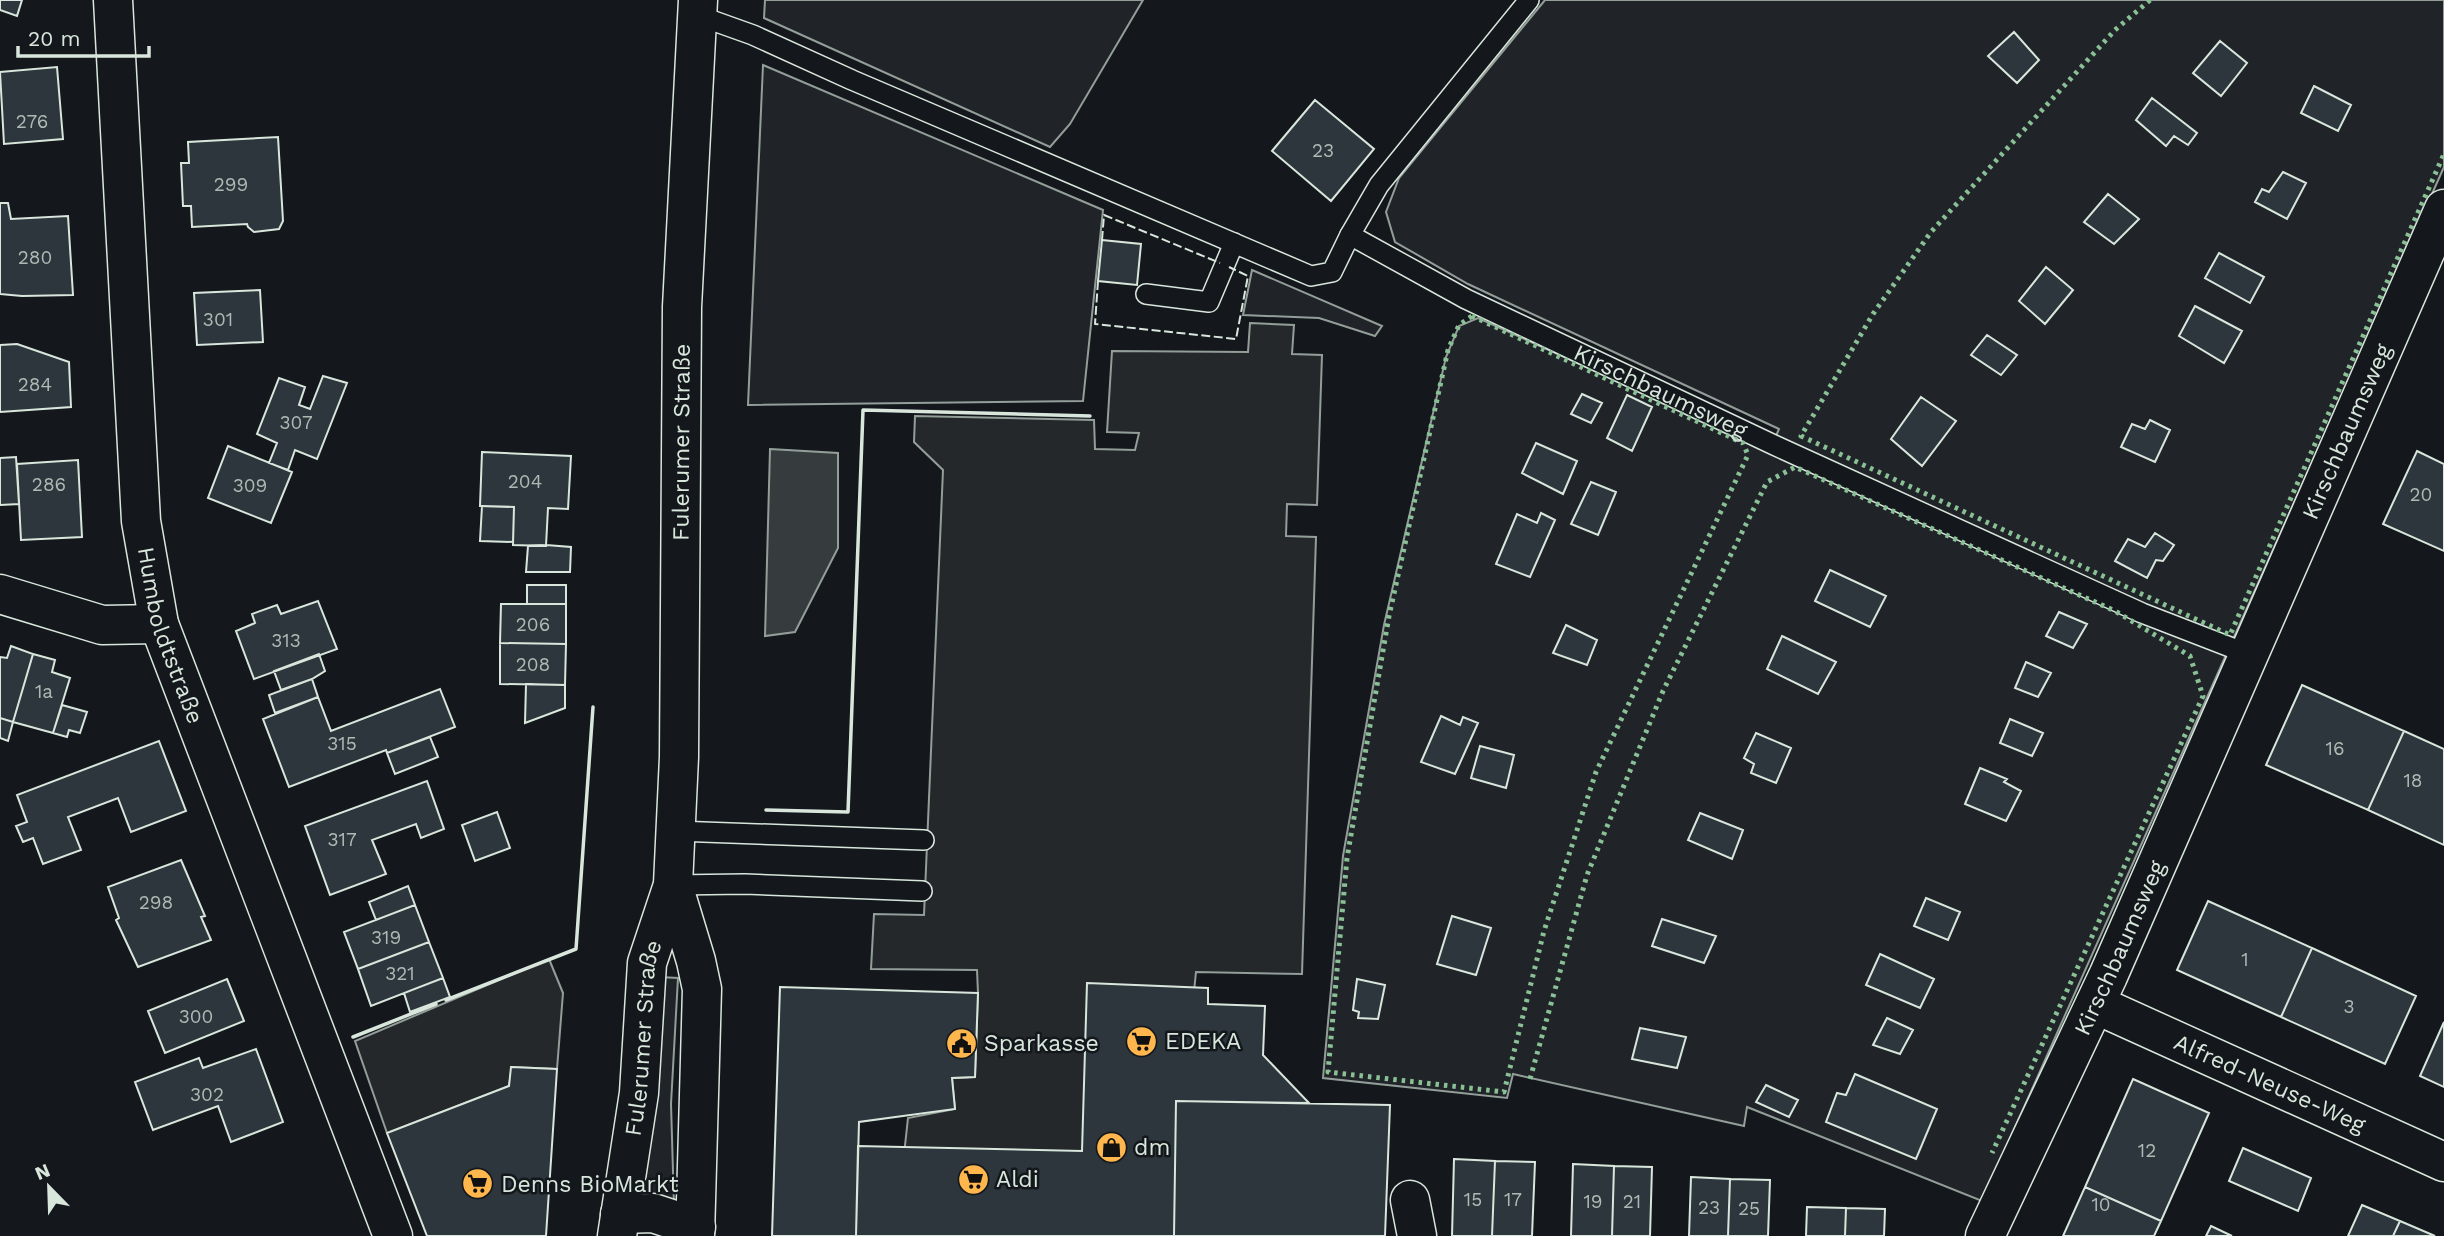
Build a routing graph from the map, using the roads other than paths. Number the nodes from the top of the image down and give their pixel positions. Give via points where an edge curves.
1 (113, 0) edge
2 (1529, 0) edge
3 (697, 7) edge
4 (2444, 209) edge
5 (1350, 235) junction
6 (1234, 243) junction
7 (1146, 294) dead end
8 (0, 594) edge
9 (159, 624) junction
10 (2248, 654) junction
11 (676, 831) junction
12 (924, 840) dead end
13 (673, 885) junction
14 (922, 891) dead end
15 (2095, 1004) junction
16 (2444, 1163) edge
17 (619, 1225) edge
18 (696, 1232) edge
19 (393, 1236) edge
20 (1985, 1236) edge

1 - 9 street, Humboldtstraße via 141,521
2 - 5 lane via 1379,185
3 - 6 lane via 852,80
3 - 11 street, Fulerumer Straße via 682,307
4 - 10 street, Kirschbaumsweg
5 - 6 lane via 1332,272 1311,276
5 - 10 lane, Kirschbaumsweg via 1466,299 1762,439 2142,612
6 - 7 lane via 1209,302
8 - 9 street via 102,625
9 - 19 street, Humboldtstraße
10 - 15 street, Kirschbaumsweg
11 - 12 lane
11 - 13 street, Fulerumer Straße
13 - 14 lane
13 - 17 street, Fulerumer Straße via 647,963 639,1093
13 - 18 street, Fulerumer Straße via 702,989
15 - 16 street, Alfred-Neuse-Weg
15 - 20 street, Kirschbaumsweg
17 - 18 street via 653,1213

